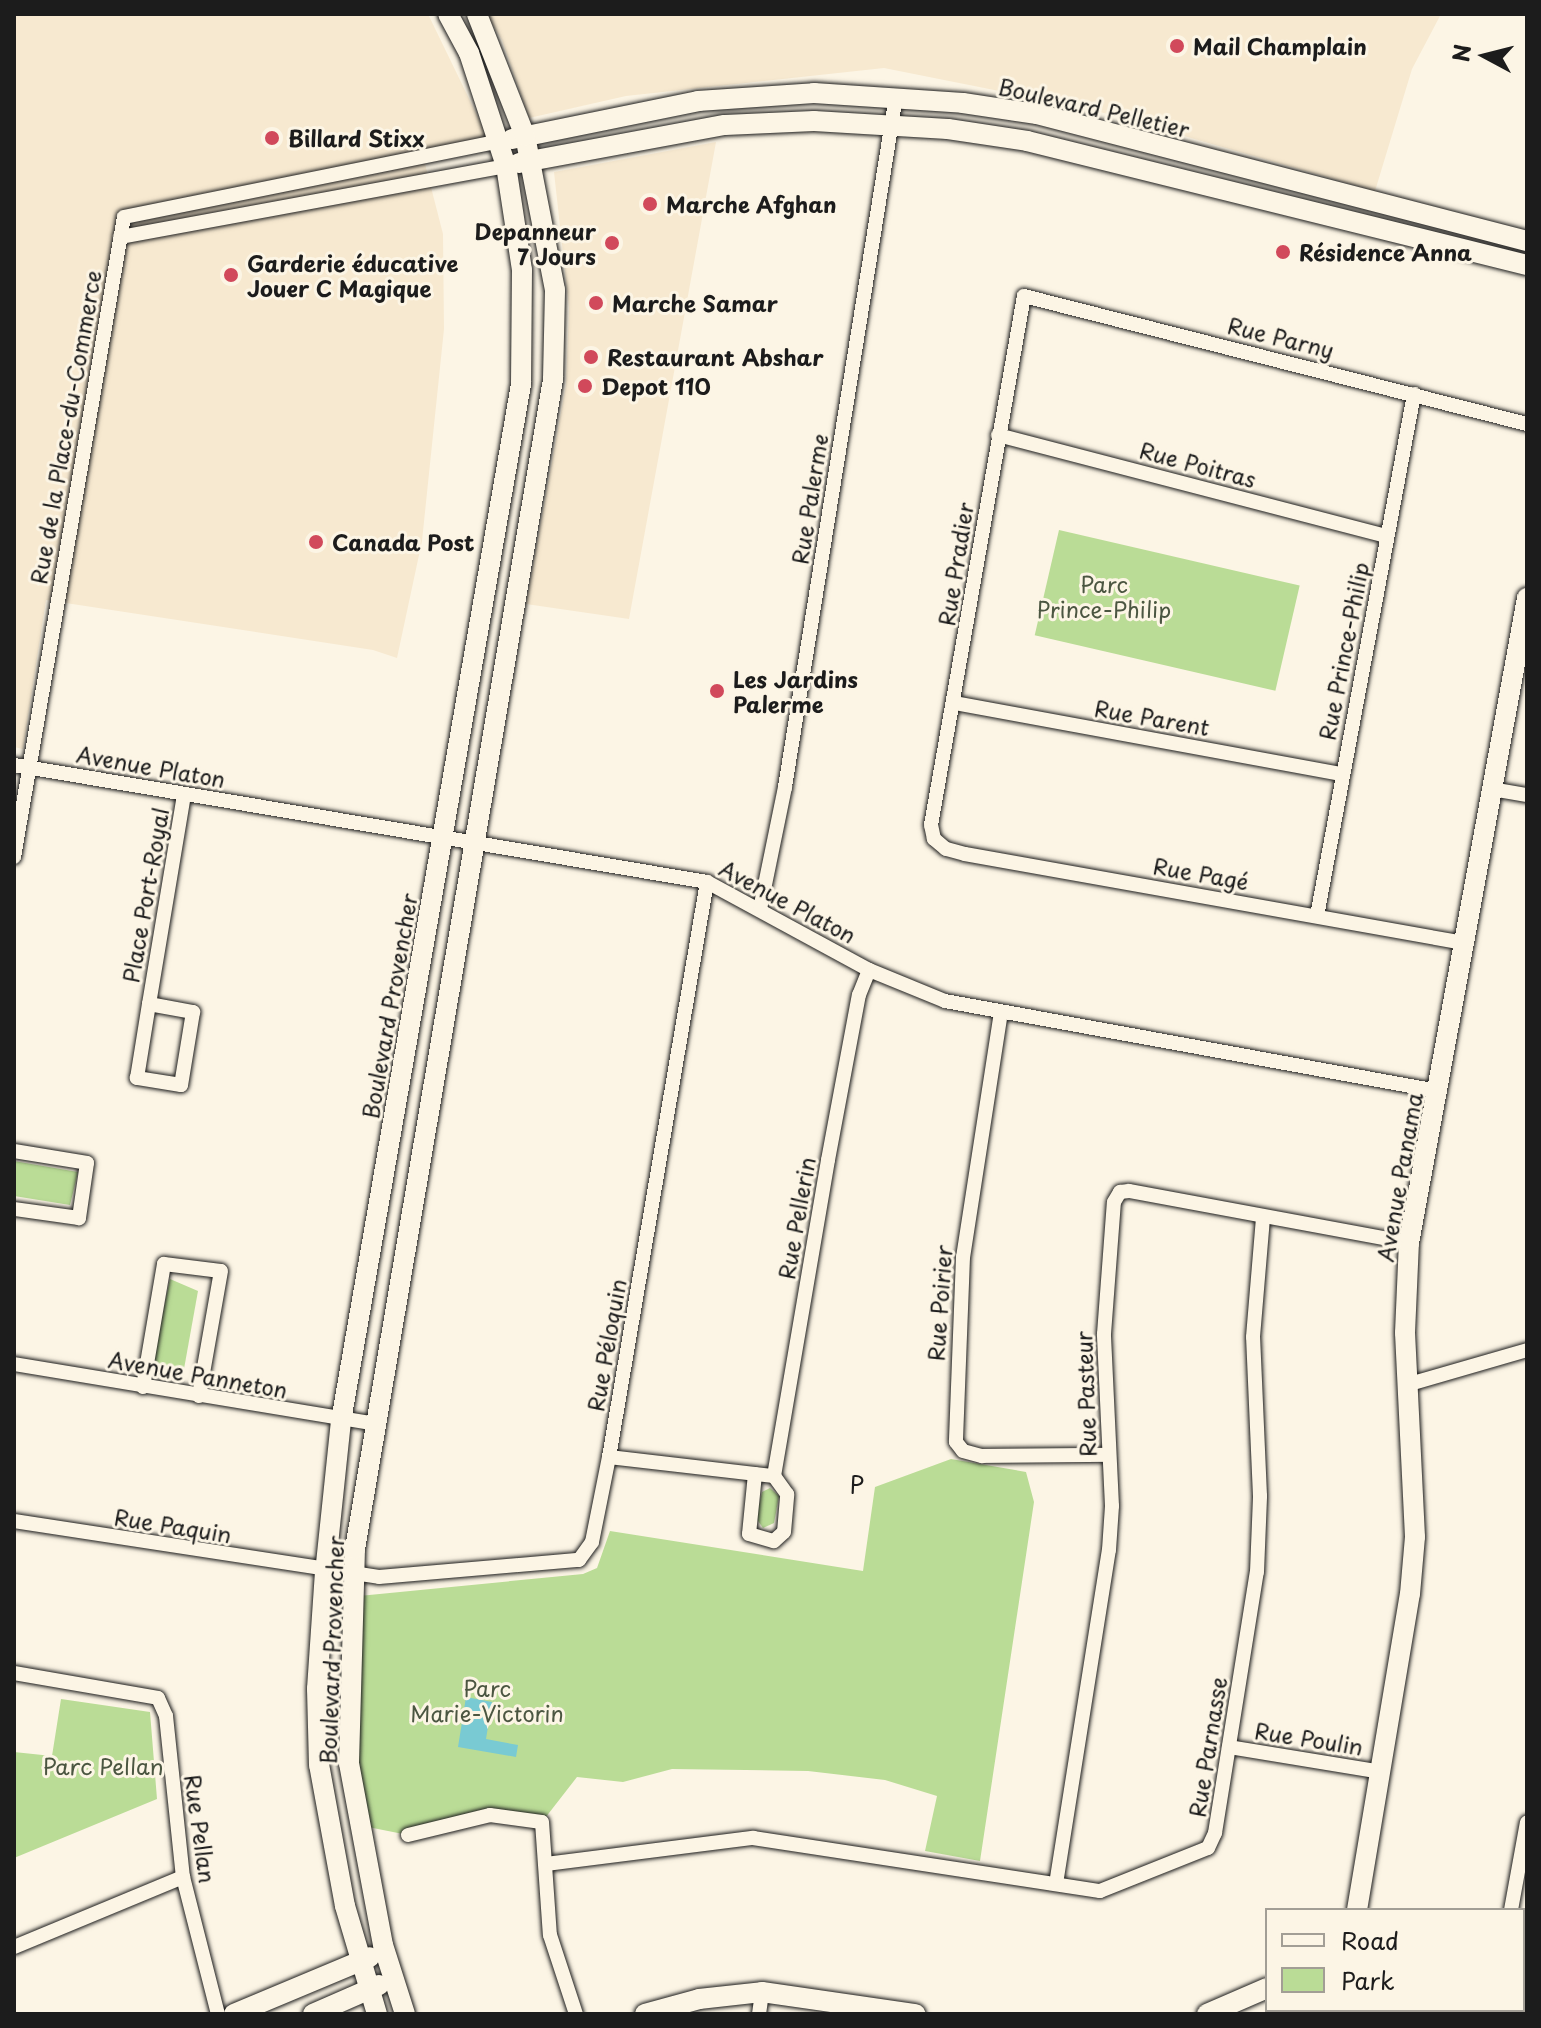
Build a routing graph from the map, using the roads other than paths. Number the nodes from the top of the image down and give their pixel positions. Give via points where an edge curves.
1 (448, 14) edge
2 (477, 14) edge
3 (814, 93) junction
4 (896, 96) junction
5 (814, 121) junction
6 (894, 125) junction
7 (525, 136) junction
8 (500, 141) junction
9 (529, 160) junction
10 (506, 166) junction
11 (120, 237) junction
12 (1527, 241) edge
13 (1527, 265) edge
14 (1024, 296) joint
15 (1414, 394) junction
16 (1527, 424) edge
17 (998, 435) junction
18 (1387, 536) junction
19 (1527, 598) edge
20 (954, 703) junction
21 (21, 766) edge
22 (1342, 774) junction
23 (1492, 789) junction
24 (184, 794) junction
25 (1527, 795) edge
26 (445, 838) junction
27 (934, 839) joint
28 (474, 843) junction
29 (14, 857) edge
30 (707, 882) junction
31 (760, 909) junction
32 (1317, 916) junction
33 (1464, 943) junction
34 (869, 970) junction
35 (149, 1004) junction
36 (1001, 1012) junction
37 (1438, 1091) junction
38 (14, 1151) edge
39 (14, 1209) edge
40 (1263, 1218) junction
41 (1409, 1243) junction
42 (1527, 1350) edge
43 (14, 1364) edge
44 (1406, 1385) junction
45 (143, 1387) junction
46 (199, 1396) junction
47 (341, 1421) junction
48 (375, 1424) junction
49 (1108, 1455) junction
50 (609, 1457) junction
51 (755, 1474) junction
52 (774, 1476) junction
53 (14, 1521) edge
54 (325, 1573) junction
55 (354, 1575) junction
56 (14, 1673) edge
57 (1229, 1747) junction
58 (1381, 1772) junction
59 (1527, 1822) edge
60 (408, 1835) dead end
61 (546, 1864) junction
62 (183, 1877) junction
63 (1056, 1884) junction
64 (1357, 1908) edge
65 (1511, 1908) edge
66 (14, 1947) edge
67 (385, 1952) junction
68 (360, 1961) junction
69 (394, 1980) junction
70 (369, 1988) junction
71 (1265, 1989) edge
72 (762, 1992) junction
73 (1238, 2008) edge
74 (218, 2014) edge
75 (234, 2014) edge
76 (313, 2014) edge
77 (377, 2014) edge
78 (405, 2014) edge
79 (576, 2014) edge
80 (645, 2014) edge
81 (759, 2014) edge
82 (915, 2014) edge
83 (1207, 2014) edge

1 - 8 street, Boulevard Provencher via 469,53
2 - 7 street, Boulevard Provencher
3 - 4 street, Boulevard Pelletier
3 - 5 street
3 - 7 street, Boulevard Pelletier via 698,101
4 - 6 street, Rue Palerme
4 - 12 street, Boulevard Pelletier via 1037,114
5 - 6 street
5 - 9 street via 676,131
6 - 13 street via 1027,141
6 - 31 street, Rue Palerme
7 - 8 street, Boulevard Pelletier
7 - 9 street, Boulevard Provencher
8 - 10 street, Boulevard Provencher
8 - 11 street, Rue de la Place-du-Commerce via 124,217
9 - 10 street
9 - 28 street, Boulevard Provencher via 555,290 553,379
10 - 11 street
10 - 26 street, Boulevard Provencher via 522,270 521,384
11 - 21 street, Rue de la Place-du-Commerce
14 - 15 street, Rue Parny
14 - 17 street, Rue Pradier
15 - 16 street, Rue Parny
15 - 18 street, Rue Prince-Philip
17 - 18 street, Rue Poitras
17 - 20 street, Rue Pradier
18 - 22 street, Rue Prince-Philip
19 - 23 street, Avenue Panama
20 - 22 street, Rue Parent
20 - 27 street, Rue Pradier via 931,825
21 - 24 street, Avenue Platon
21 - 29 street, Rue de la Place-du-Commerce
22 - 32 street, Rue Prince-Philip
23 - 25 street
23 - 33 street, Avenue Panama
24 - 26 street, Avenue Platon
24 - 35 street, Place Port-Royal
26 - 28 street, Avenue Platon
26 - 47 street, Boulevard Provencher
27 - 32 street, Rue Pagé via 965,854
28 - 30 street, Avenue Platon
28 - 48 street, Boulevard Provencher
30 - 31 street, Avenue Platon
30 - 50 street, Rue Péloquin
31 - 34 street, Avenue Platon
32 - 33 street, Rue Pagé
33 - 37 street, Avenue Panama
34 - 36 street, Avenue Platon via 945,1001
34 - 52 street, Rue Pellerin via 859,995 828,1160
35 - 35 street, Place Port-Royal via 137,1078 181,1085 193,1012
36 - 37 street, Avenue Platon
36 - 49 street, Rue Poirier via 963,1257 956,1442 963,1451 982,1456
37 - 41 street, Avenue Panama
38 - 39 street via 87,1163 79,1218
40 - 41 street, Rue Pasteur
40 - 49 street, Rue Pasteur via 1120,1192 1112,1216 1105,1303
40 - 57 street, Rue Parnasse via 1253,1350 1260,1533
41 - 44 street, Avenue Panama
42 - 44 street
43 - 45 street, Avenue Panneton
44 - 58 street, Avenue Panama via 1415,1537
45 - 46 street, Avenue Panneton
45 - 46 street via 164,1264 221,1271
46 - 47 street, Avenue Panneton
47 - 48 street, Avenue Panneton
47 - 54 street, Boulevard Provencher
48 - 55 street, Boulevard Provencher
49 - 63 street, Rue Pasteur via 1109,1550
50 - 51 street
50 - 55 street, Rue Péloquin via 592,1542 579,1560
51 - 52 street
51 - 52 street, Rue Pellerin via 749,1534 774,1541 784,1532 787,1494
53 - 54 street, Rue Paquin
54 - 55 street, Rue Péloquin
54 - 68 street, Boulevard Provencher via 317,1689 319,1765 328,1831
55 - 67 street, Boulevard Provencher via 349,1763
56 - 62 street, Rue Pellan via 158,1698 166,1716
57 - 58 street, Rue Poulin
57 - 63 street, Rue Parnasse via 1208,1848 1114,1889
58 - 64 street, Avenue Panama
59 - 65 street
60 - 61 street via 490,1815 542,1822
61 - 63 street, Rue Parnasse via 753,1838
61 - 79 street via 550,1935
62 - 66 street
62 - 74 street, Rue Pellan
67 - 68 street
67 - 69 street, Boulevard Provencher
68 - 70 street, Boulevard Provencher
68 - 75 street
69 - 70 street
69 - 78 street, Boulevard Provencher
70 - 76 street
70 - 77 street, Boulevard Provencher
71 - 73 street
72 - 80 street via 699,1999
72 - 81 street
72 - 82 street
73 - 83 street

